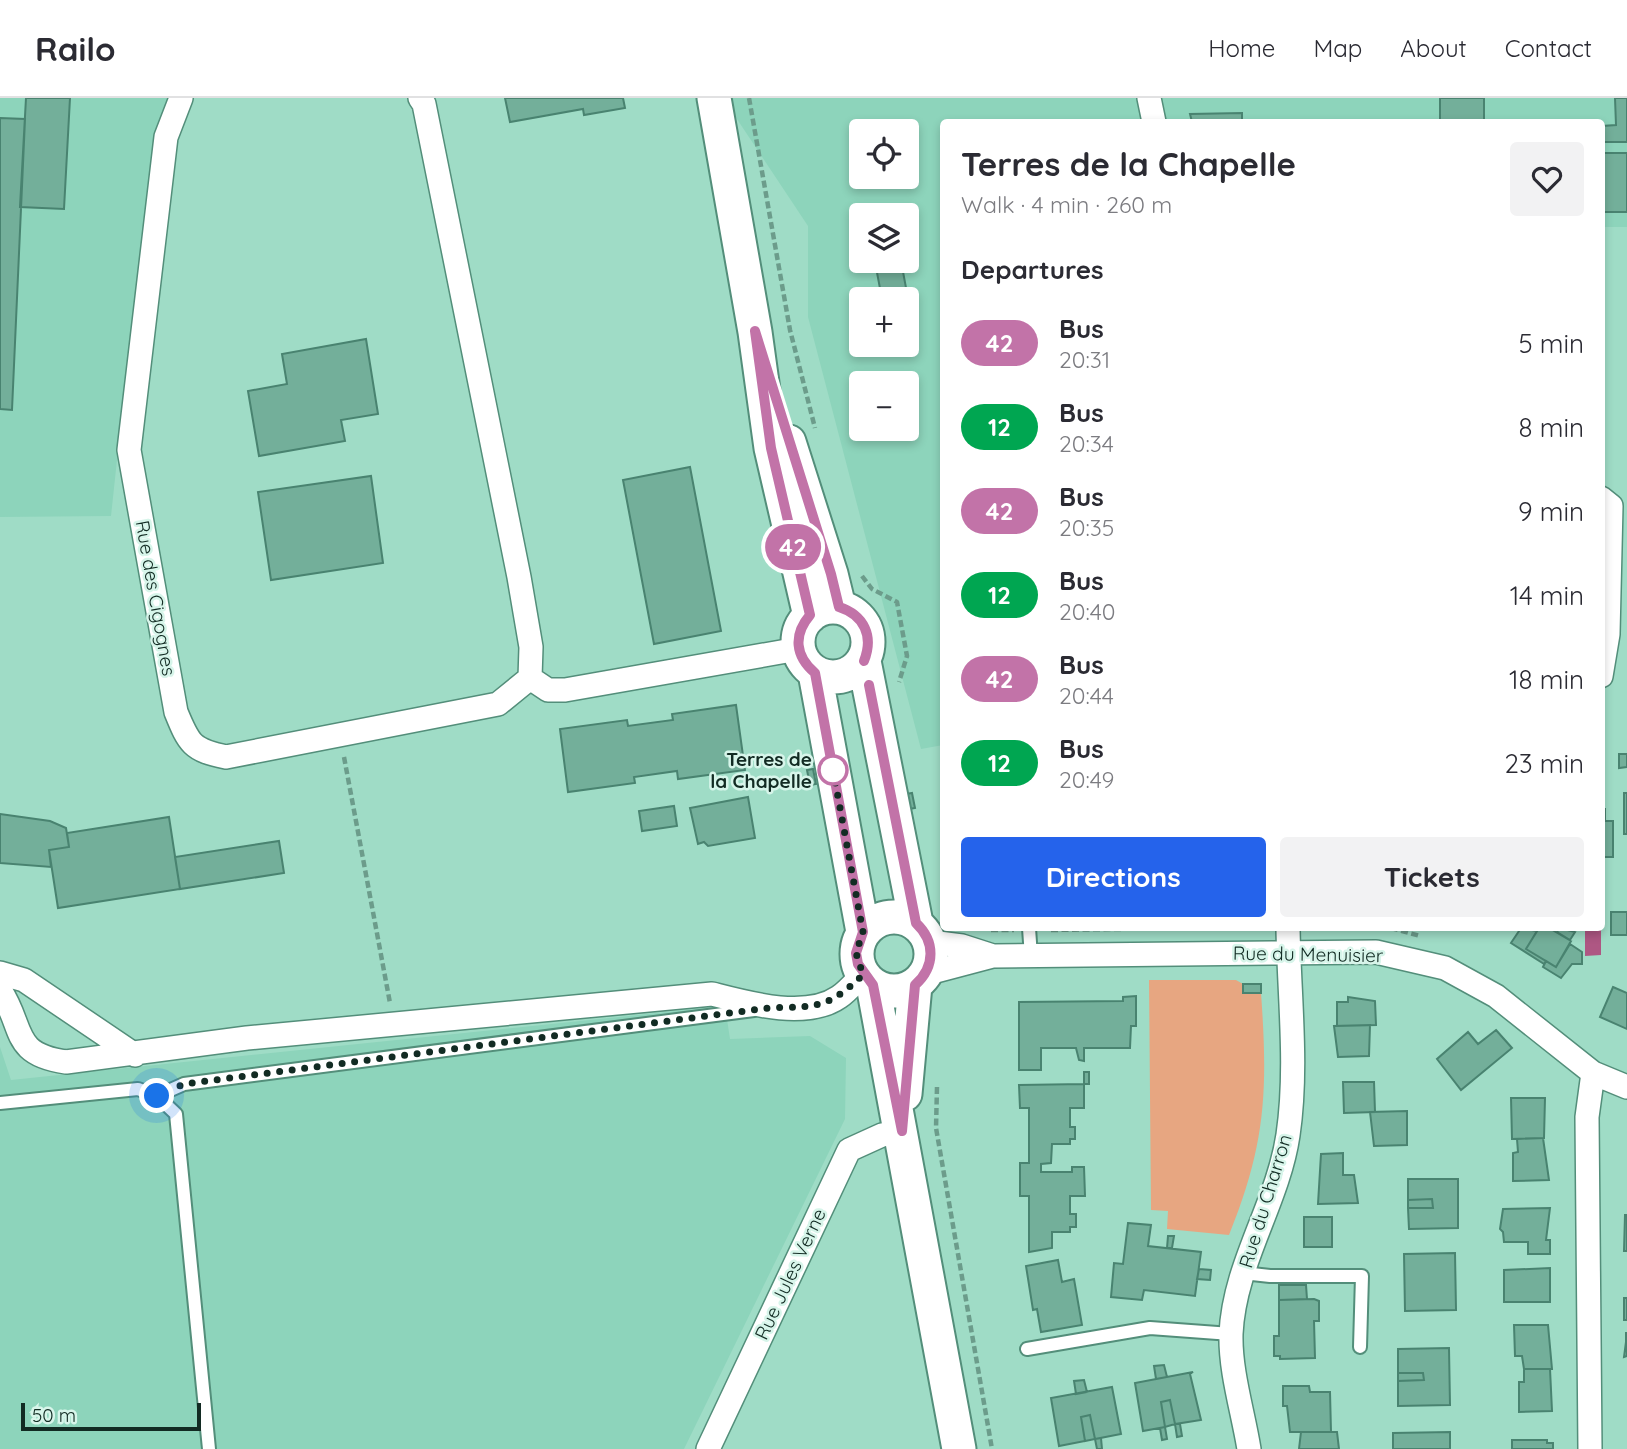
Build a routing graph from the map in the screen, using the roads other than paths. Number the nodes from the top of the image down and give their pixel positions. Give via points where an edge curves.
1 (181, 98) edge
2 (420, 98) edge
3 (713, 98) edge
4 (1149, 98) edge
5 (1153, 119) edge
6 (1605, 501) edge
7 (824, 611) junction
8 (1605, 652) edge
9 (807, 661) junction
10 (864, 661) junction
11 (530, 678) junction
12 (1029, 931) edge
13 (1288, 931) edge
14 (863, 932) junction
15 (1289, 951) junction
16 (921, 956) junction
17 (993, 956) junction
18 (1031, 957) junction
19 (0, 973) edge
20 (868, 980) junction
21 (0, 990) edge
22 (768, 1008) junction
23 (135, 1055) junction
24 (1593, 1073) junction
25 (1627, 1087) edge
26 (157, 1096) junction
27 (0, 1103) edge
28 (902, 1131) junction
29 (1243, 1273) junction
30 (1231, 1334) junction
31 (1360, 1347) dead end
32 (1027, 1349) dead end
33 (209, 1449) edge
34 (708, 1449) edge
35 (959, 1449) edge
36 (1250, 1449) edge
37 (1590, 1449) edge

1 - 11 street, Rue des Cigognes via 166,138 129,450 176,712 187,740 202,752 226,757 498,704
2 - 11 street via 519,577 531,647
3 - 7 main road via 755,331 831,574
4 - 5 street
6 - 8 street via 1611,506
7 - 9 main road via 799,631
7 - 10 main road via 859,618 866,627
9 - 10 main road via 836,678 847,676
9 - 11 street via 565,690 548,690
9 - 14 main road
10 - 16 main road
12 - 18 lane
13 - 15 street, Rue du Charron
14 - 16 main road via 882,918 905,918
14 - 20 main road via 856,953
15 - 18 street, Rue du Menuisier
15 - 24 street, Rue du Menuisier via 1376,952 1446,968 1496,996
15 - 29 street, Rue du Charron via 1288,1135
16 - 17 street, Rue du Menuisier
16 - 17 street, Rue du Menuisier via 962,946
16 - 20 main road via 894,991
16 - 28 main road
17 - 18 street, Rue du Menuisier
19 - 23 street via 24,980
20 - 22 street via 815,1006
20 - 28 main road
21 - 23 street via 25,1046 43,1059 66,1062
22 - 23 street via 712,994 247,1038
22 - 26 lane via 184,1084
24 - 25 street, Rue du Menuisier
24 - 37 street via 1587,1117
26 - 27 lane via 138,1089
26 - 33 lane via 176,1114
28 - 34 street, Rue Jules Verne via 849,1150
28 - 35 main road
29 - 30 street, Rue du Charron
29 - 31 lane via 1362,1276
30 - 32 lane via 1150,1328
30 - 36 street, Rue du Charron

